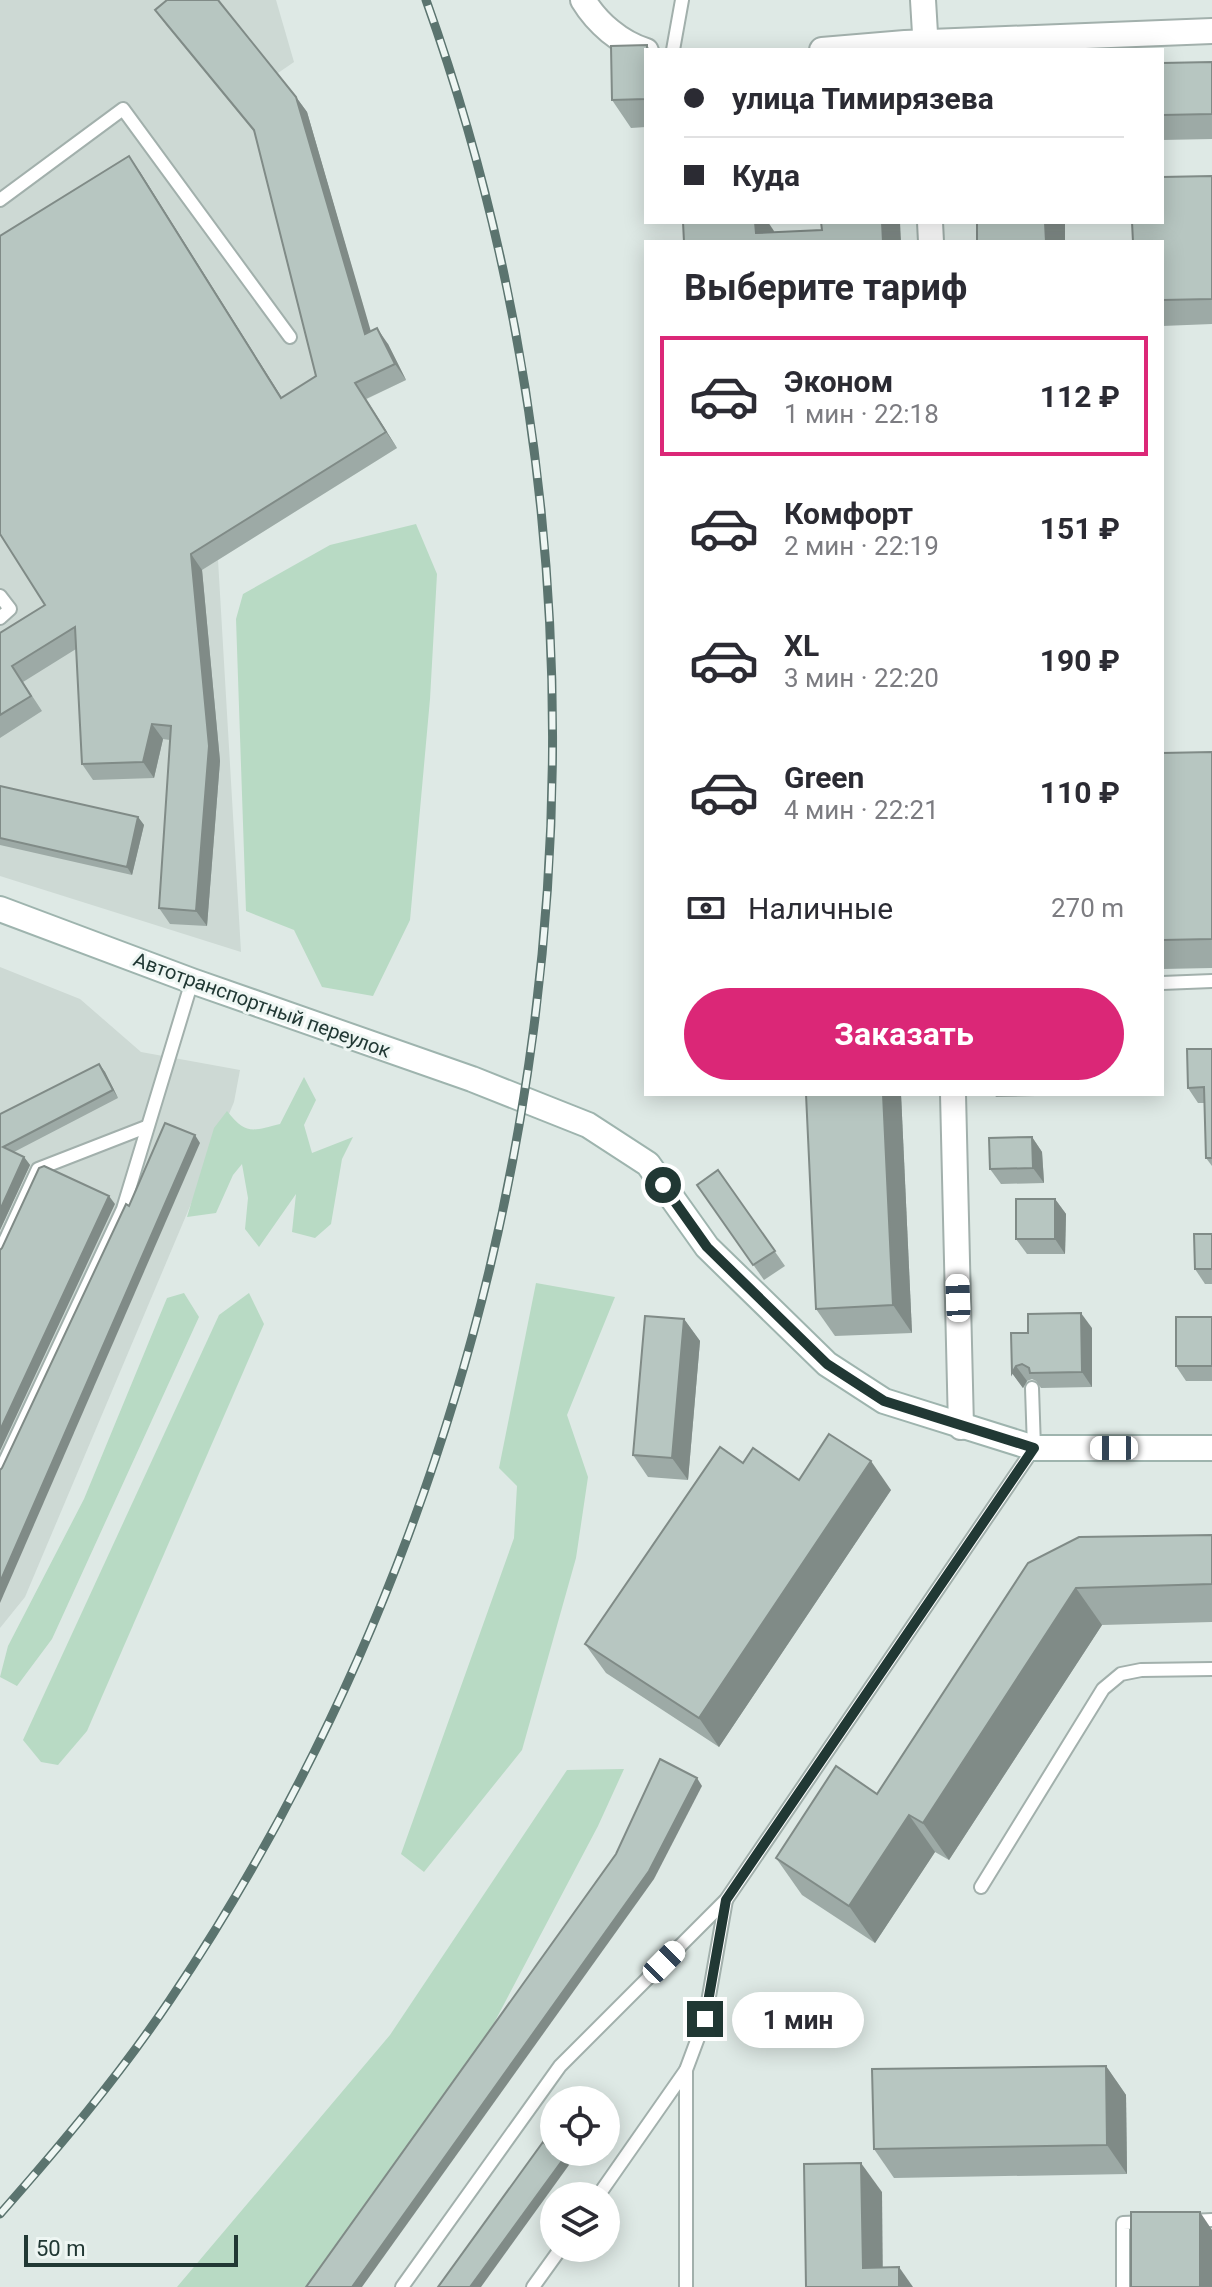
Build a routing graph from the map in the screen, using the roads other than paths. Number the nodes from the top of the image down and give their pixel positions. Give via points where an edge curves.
1 (583, 0) edge
2 (682, 0) edge
3 (923, 0) edge
4 (1212, 31) edge
5 (926, 46) edge
6 (673, 48) edge
7 (874, 48) edge
8 (644, 50) edge
9 (0, 200) edge
10 (290, 337) dead end
11 (0, 596) edge
12 (0, 618) edge
13 (0, 909) edge
14 (192, 981) junction
15 (1212, 981) edge
16 (1164, 983) edge
17 (953, 1096) edge
18 (146, 1127) junction
19 (0, 1252) edge
20 (1032, 1388) edge
21 (961, 1427) junction
22 (1034, 1448) junction
23 (1212, 1448) edge
24 (0, 1472) edge
25 (1212, 1669) edge
26 (981, 1887) dead end
27 (726, 1900) junction
28 (686, 2070) junction
29 (608, 2182) edge
30 (1212, 2220) edge
31 (1182, 2221) edge
32 (1167, 2222) edge
33 (551, 2262) edge
34 (402, 2287) edge
35 (533, 2287) edge
36 (686, 2287) edge
37 (1123, 2287) edge

1 - 8 main road via 614,34
2 - 6 lane
3 - 5 main road
4 - 5 main road
5 - 7 main road
9 - 10 lane via 123,109
11 - 12 lane via 10,609
13 - 14 main road, Автотранспортный переулок
14 - 18 lane
14 - 21 main road, Автотранспортный переулок via 588,1125 648,1164 707,1247 827,1364 884,1401
15 - 16 lane
17 - 21 main road
18 - 19 lane via 38,1169
18 - 24 lane via 123,1209
20 - 22 lane
21 - 22 main road, Автотранспортный переулок
22 - 23 main road, Автотранспортный переулок
22 - 27 lane
25 - 26 lane via 1141,1670 1121,1674 1103,1689
27 - 28 lane via 705,2019
27 - 34 lane via 560,2066
28 - 29 lane
28 - 36 lane
30 - 31 lane
32 - 37 lane via 1123,2223
33 - 35 lane

